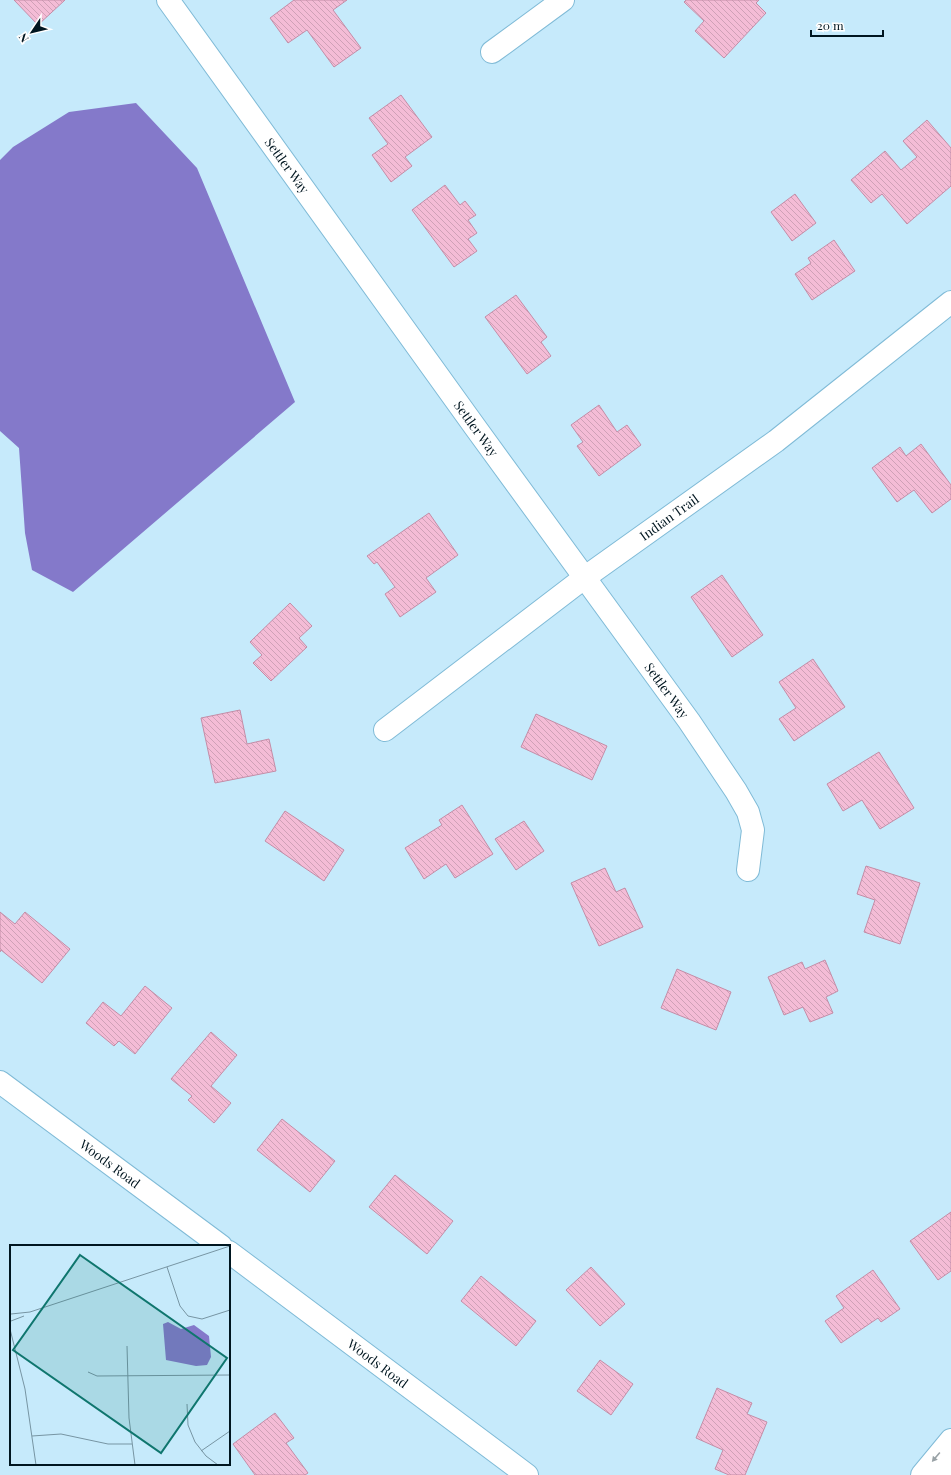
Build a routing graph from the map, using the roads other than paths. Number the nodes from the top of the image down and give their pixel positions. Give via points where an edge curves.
1 (168, 0) edge
2 (563, 0) edge
3 (492, 52) dead end
4 (951, 302) edge
5 (584, 578) junction
6 (385, 730) dead end
7 (748, 870) dead end
8 (0, 1082) edge
9 (220, 1245) edge
10 (230, 1253) edge
11 (951, 1440) edge
12 (951, 1468) edge
13 (527, 1475) edge
14 (922, 1475) edge
15 (946, 1475) edge

1 - 5 street, Settler Way
2 - 3 street
4 - 5 street, Indian Trail via 776,441
5 - 6 street, Indian Trail
5 - 7 street, Settler Way via 689,721 748,812 753,830
8 - 9 street, Woods Road
10 - 13 street, Woods Road
11 -> 14 street
12 - 15 street

